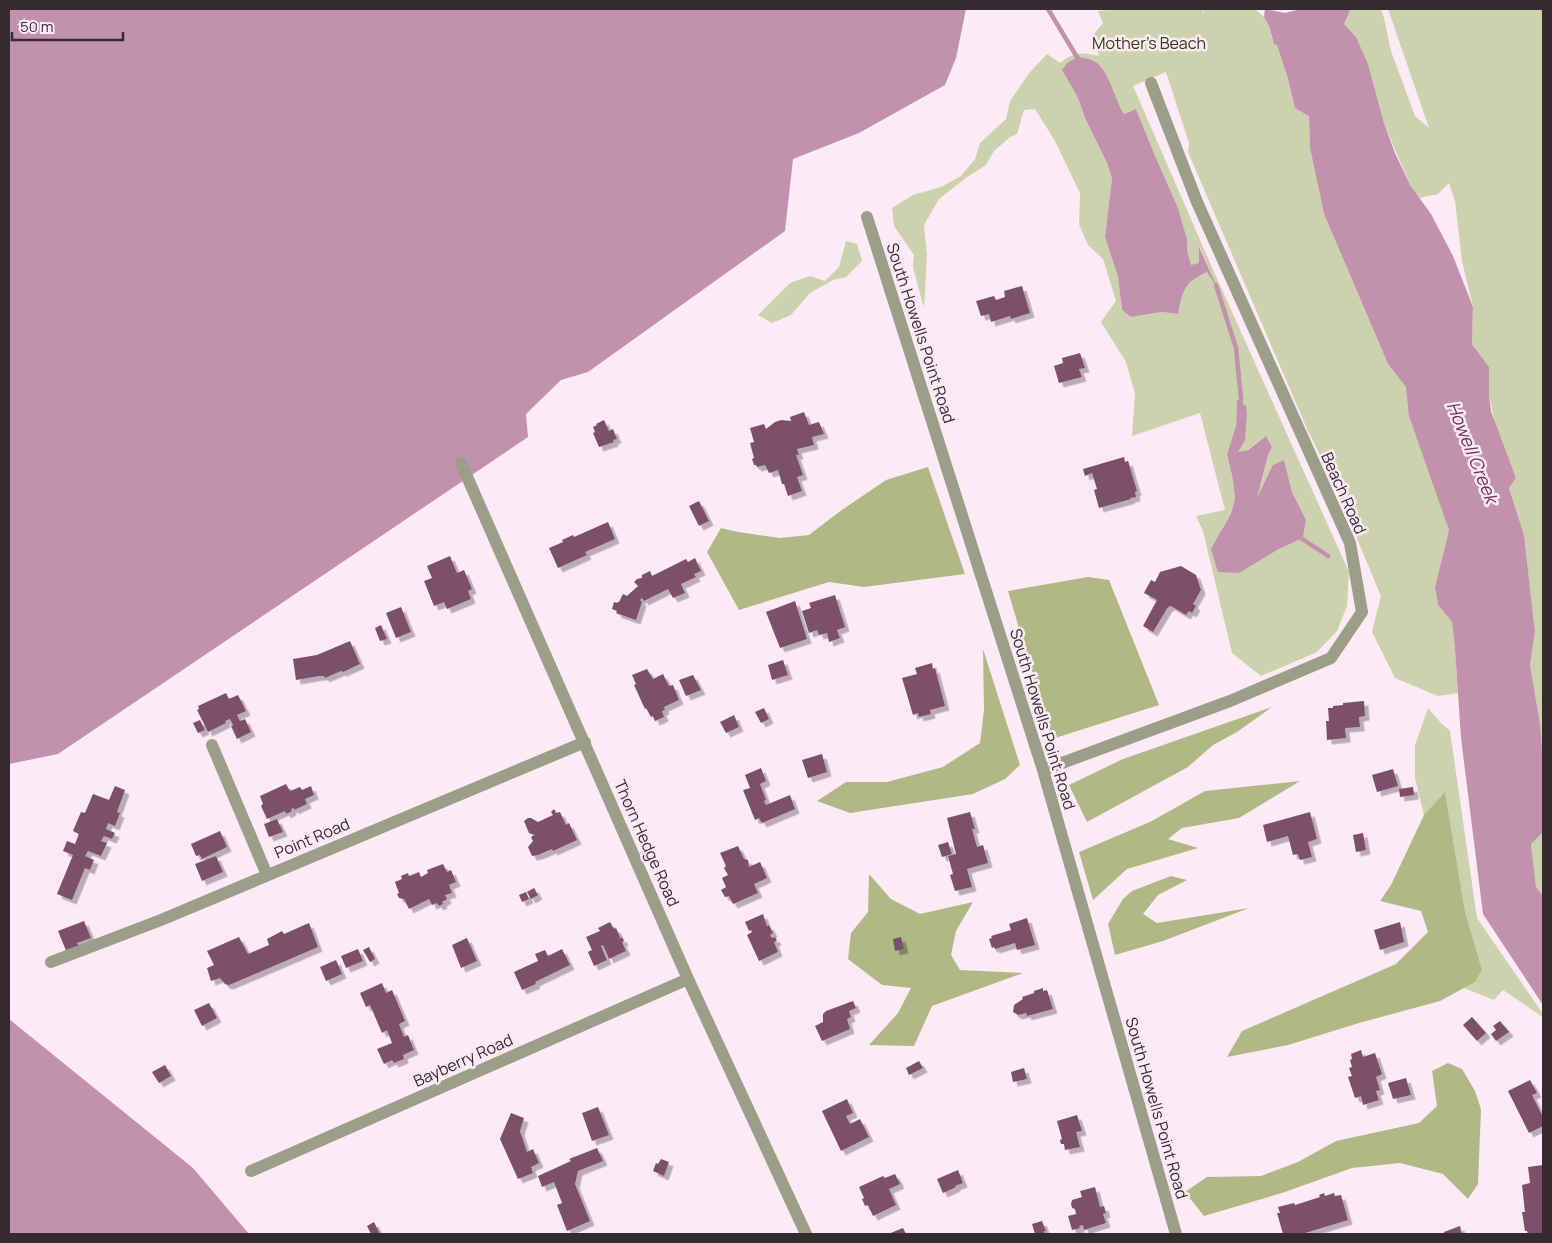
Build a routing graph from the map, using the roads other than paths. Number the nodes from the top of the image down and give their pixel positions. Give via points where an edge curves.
1 (1151, 83) dead end
2 (867, 217) dead end
3 (461, 463) dead end
4 (585, 742) junction
5 (212, 745) dead end
6 (1043, 770) junction
7 (267, 875) junction
8 (51, 962) dead end
9 (688, 979) junction
10 (251, 1171) dead end
11 (806, 1234) edge
12 (1176, 1234) edge

1 - 6 street, Beach Road via 1197,202 1350,543 1362,612 1331,658 1230,702
2 - 6 street, South Howells Point Road
3 - 4 street, Thorn Hedge Road
4 - 7 street, Point Road
4 - 9 street, Thorn Hedge Road
5 - 7 street
6 - 12 street, South Howells Point Road
7 - 8 street, Point Road
9 - 10 street, Bayberry Road
9 - 11 street, Thorn Hedge Road

